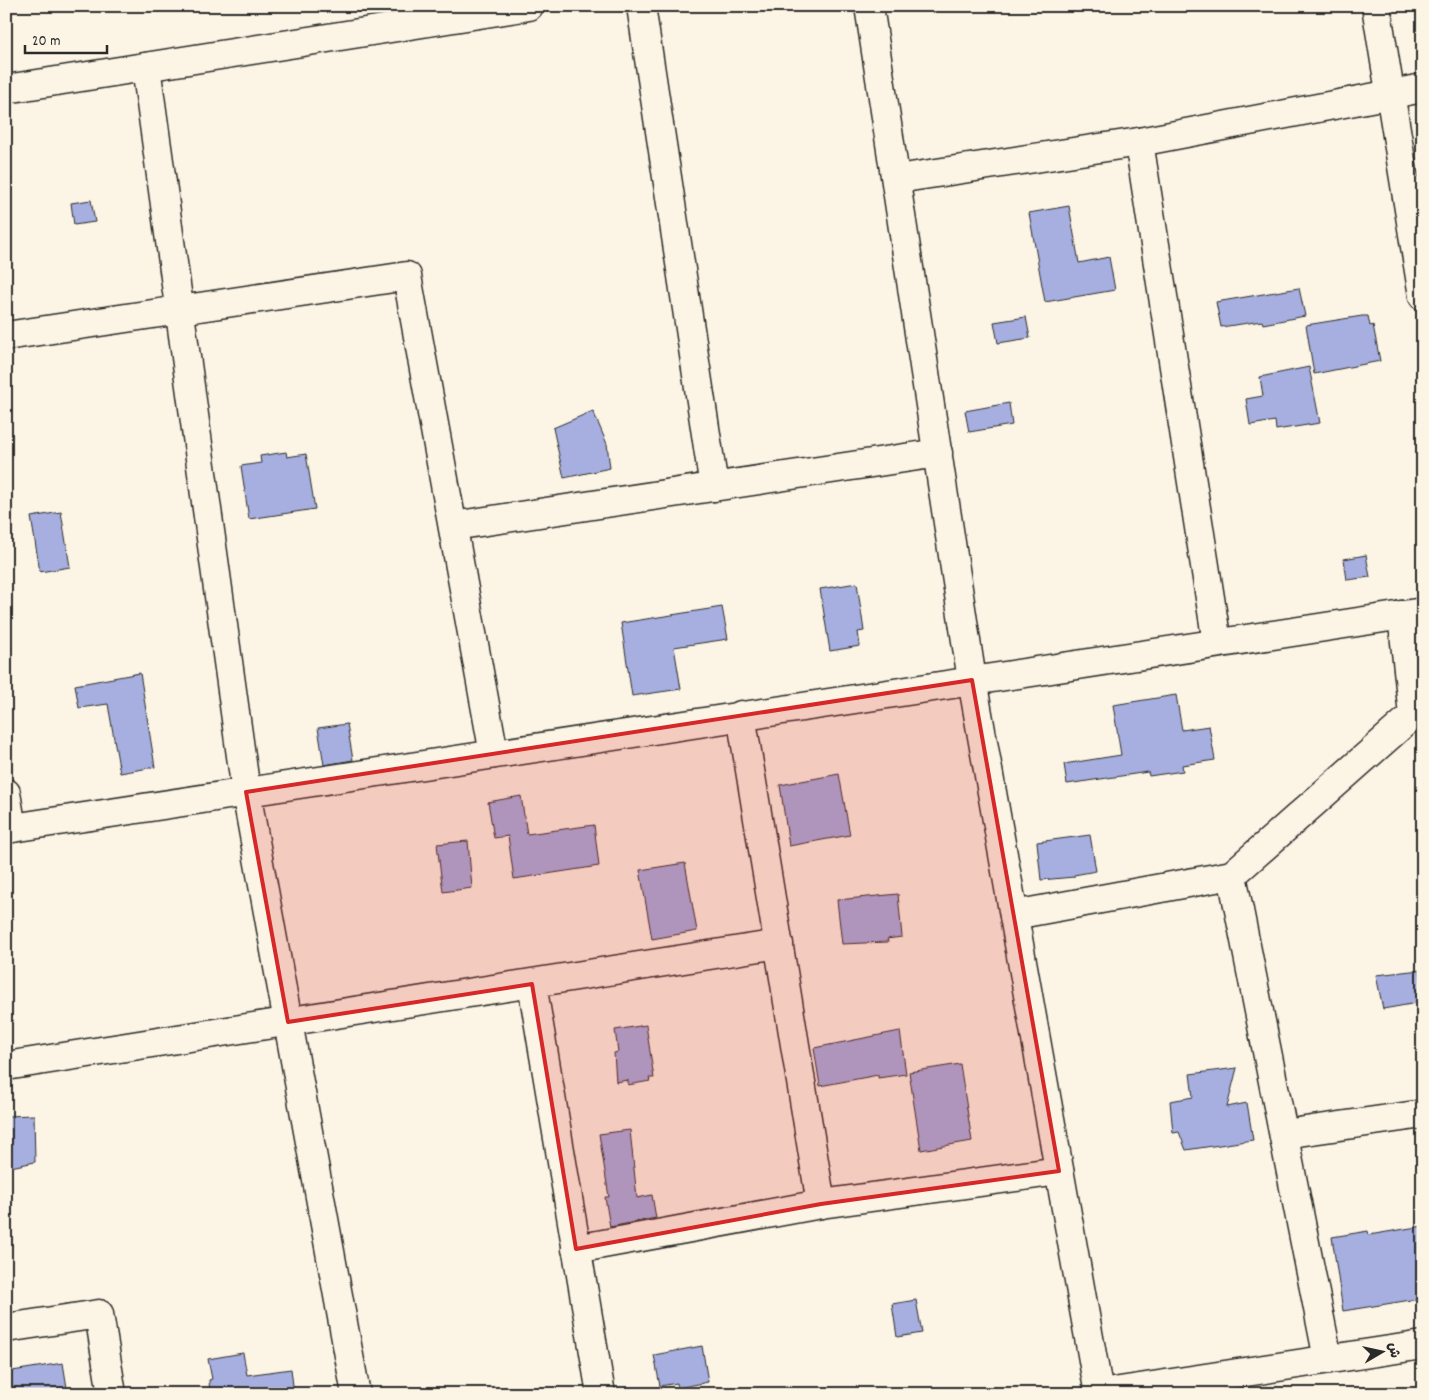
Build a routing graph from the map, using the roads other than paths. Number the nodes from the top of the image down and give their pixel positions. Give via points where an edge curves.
1 (529, 6) edge
2 (641, 6) edge
3 (869, 6) edge
4 (1376, 6) edge
5 (146, 67) junction
6 (1423, 88) edge
7 (6, 89) edge
8 (1390, 95) junction
9 (1139, 142) junction
10 (897, 179) junction
11 (1423, 296) edge
12 (180, 309) junction
13 (6, 336) edge
14 (938, 453) junction
15 (714, 487) junction
16 (453, 526) junction
17 (1412, 614) edge
18 (1216, 643) junction
19 (972, 680) junction
20 (742, 715) junction
21 (494, 754) junction
22 (246, 792) junction
23 (6, 793) edge
24 (9, 829) edge
25 (1232, 875) junction
26 (1014, 915) junction
27 (779, 944) junction
28 (532, 984) junction
29 (288, 1022) junction
30 (6, 1066) edge
31 (1423, 1114) edge
32 (1284, 1134) junction
33 (1060, 1171) junction
34 (821, 1204) junction
35 (576, 1249) junction
36 (6, 1328) edge
37 (1423, 1344) edge
38 (1328, 1359) junction
39 (112, 1394) edge
40 (356, 1394) edge
41 (601, 1394) edge
42 (1100, 1394) edge

1 - 5 street
2 - 15 street
3 - 10 street
4 - 8 street
5 - 7 street
5 - 12 street
6 - 8 street
8 - 9 street
8 - 11 street
9 - 10 street
9 - 18 street
10 - 14 street
12 - 13 street
12 - 16 street via 407,276
12 - 22 street
14 - 15 street
14 - 19 street
15 - 16 street
16 - 21 street
17 - 18 street
17 - 25 street via 1413,715
18 - 19 street
19 - 20 street
19 - 26 street
20 - 21 street
20 - 27 street
21 - 22 street
22 - 24 street
22 - 29 street
23 - 24 street
25 - 26 street
25 - 32 street
26 - 33 street
27 - 28 street
27 - 34 street
28 - 29 street
28 - 35 street
29 - 30 street
29 - 40 street
31 - 32 street
32 - 38 street
33 - 34 street
33 - 42 street
34 - 35 street
35 - 41 street
36 - 39 street via 99,1314
37 - 38 street
38 - 42 street

